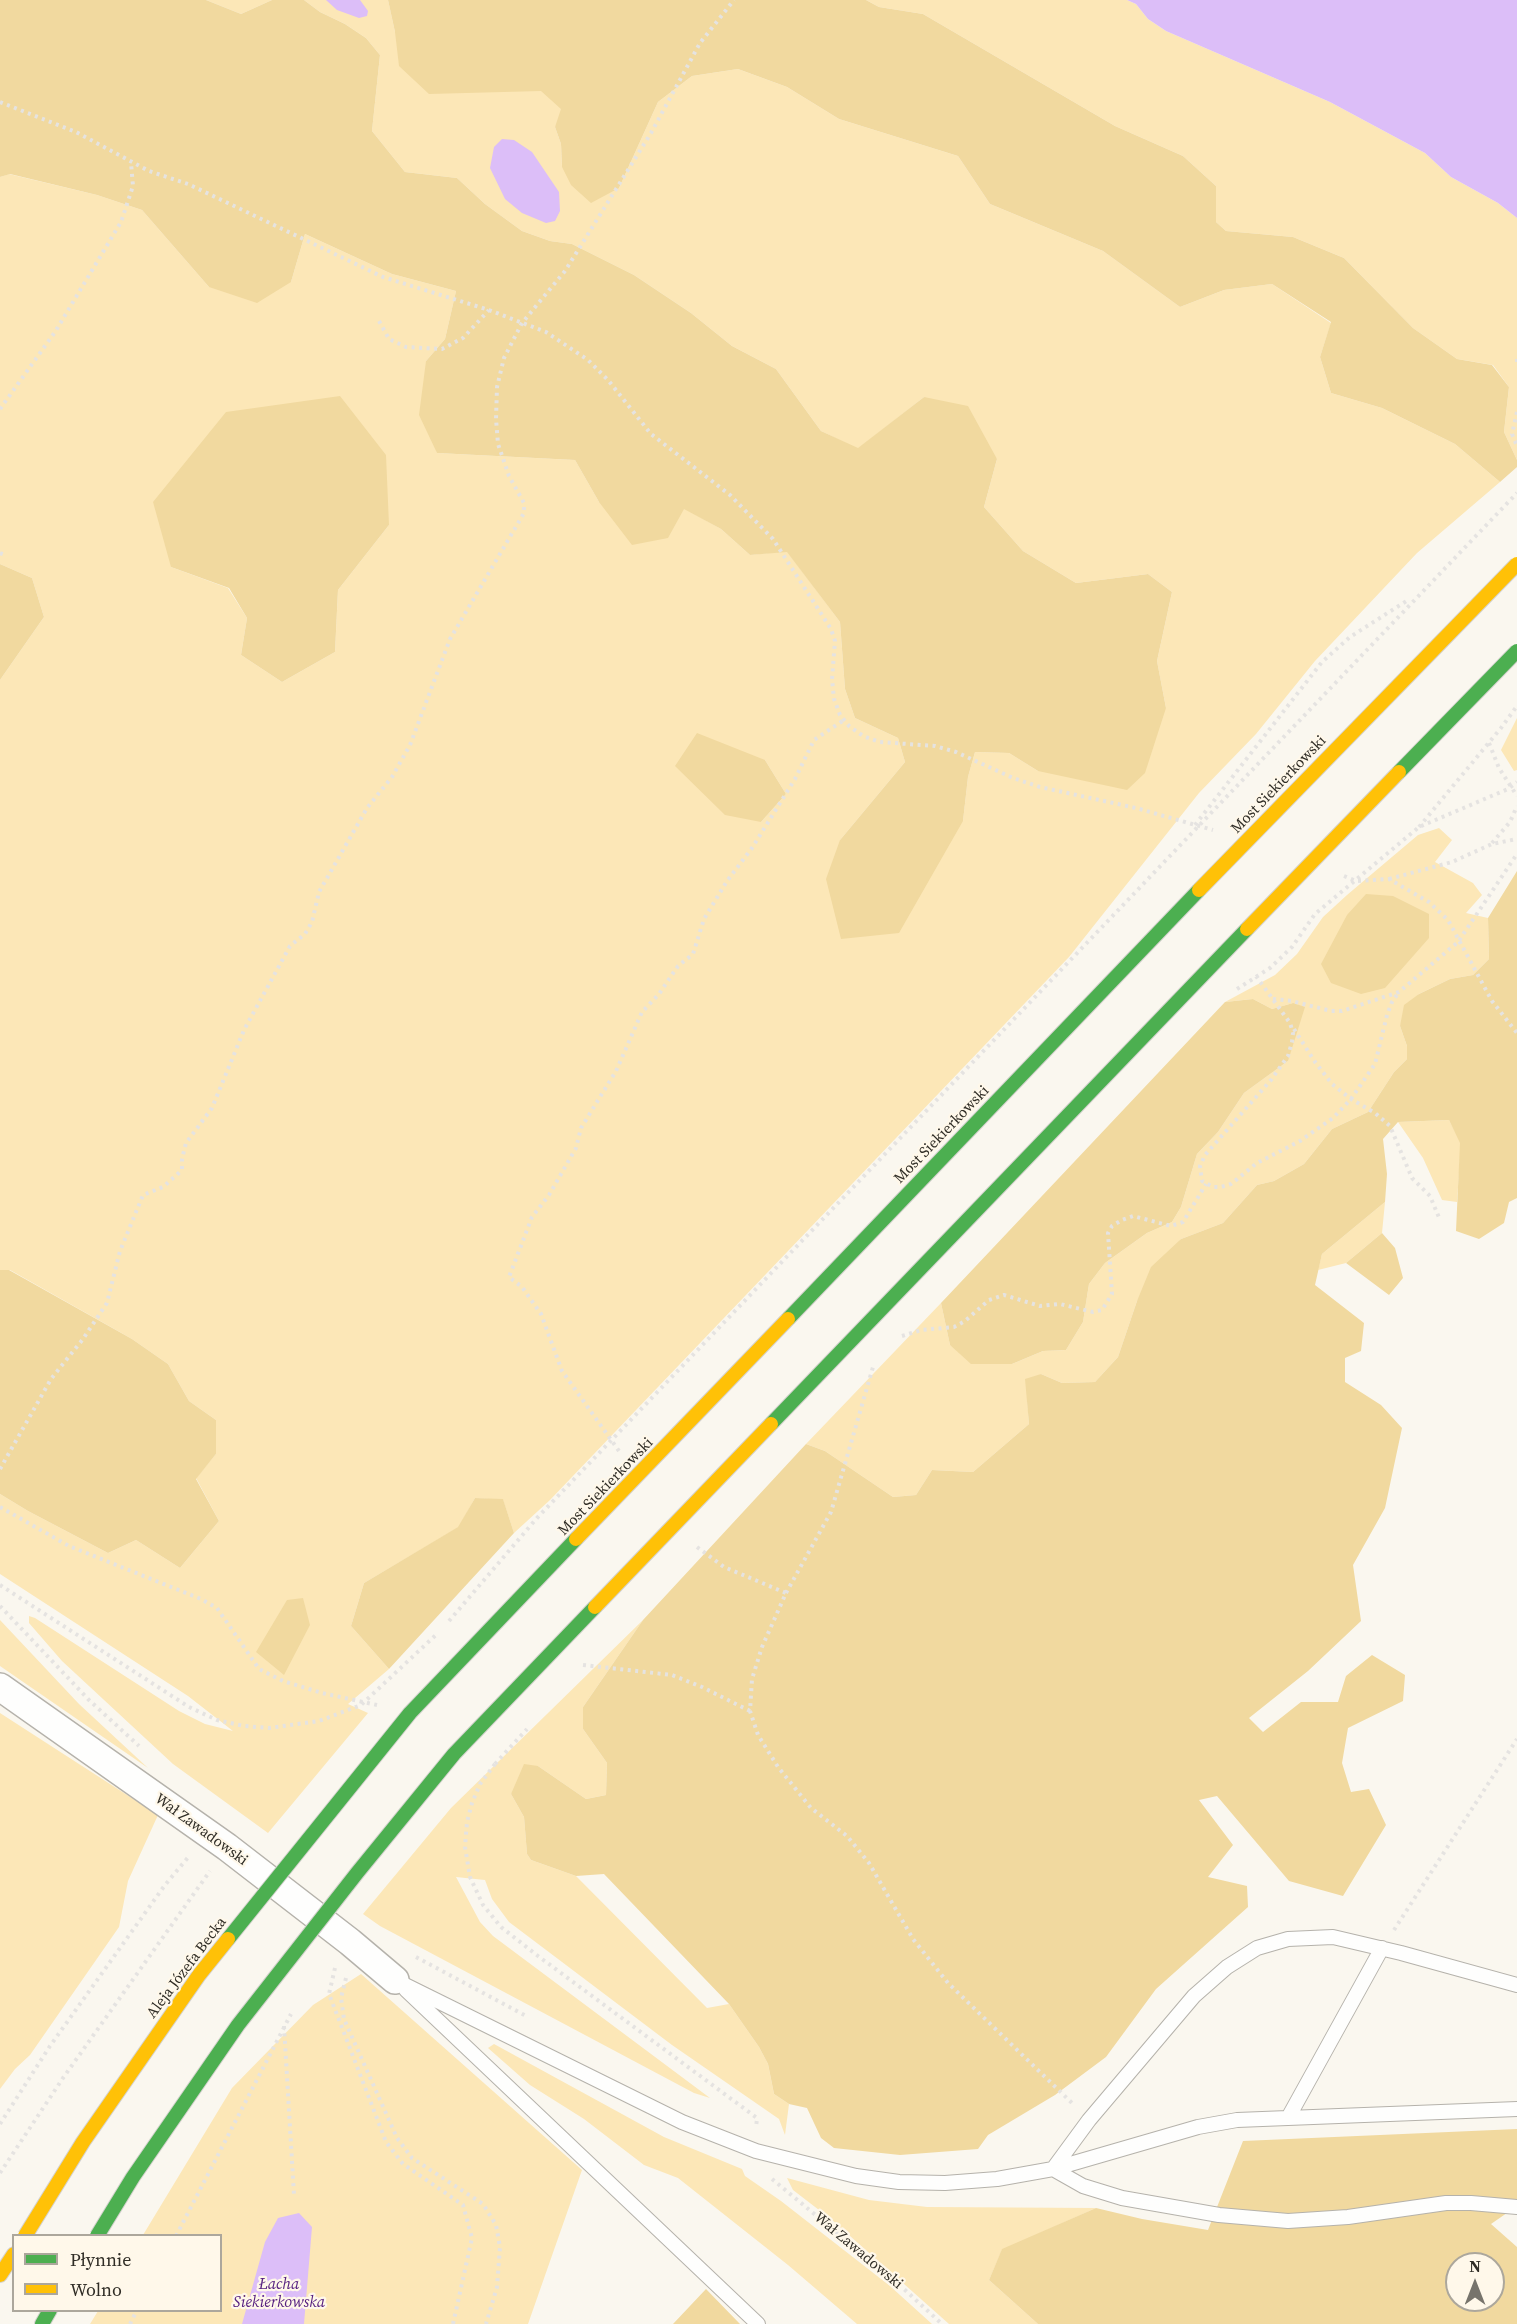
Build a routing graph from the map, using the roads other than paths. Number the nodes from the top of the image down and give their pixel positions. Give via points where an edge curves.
1 (1517, 564) edge
2 (1517, 651) edge
3 (0, 1687) edge
4 (394, 1733) joint
5 (1382, 1948) junction
6 (395, 1980) junction
7 (1517, 1985) edge
8 (1517, 2109) edge
9 (1288, 2118) junction
10 (1053, 2169) junction
11 (1517, 2207) edge
12 (26, 2234) edge
13 (98, 2234) edge
14 (12, 2257) edge
15 (0, 2275) edge
16 (758, 2324) edge

1 - 4 main road, Most Siekierkowski, bridge via 1154,936
2 - 13 main road, bridge via 462,1746 238,2025
3 - 6 street, Wał Zawadowski via 217,1841
4 - 12 main road, Aleja Józefa Becka, bridge via 199,1975 83,2142
5 - 7 lane
5 - 9 lane
5 - 10 lane via 1334,1937 1288,1938 1257,1948 1227,1967 1194,1996 1089,2120
6 - 10 lane via 682,2122 766,2154 898,2182 997,2179
6 - 16 lane
8 - 9 lane
9 - 10 lane via 1237,2120 1198,2127
10 - 11 lane via 1083,2186 1122,2199 1219,2215 1288,2221 1446,2203
14 - 15 main road

